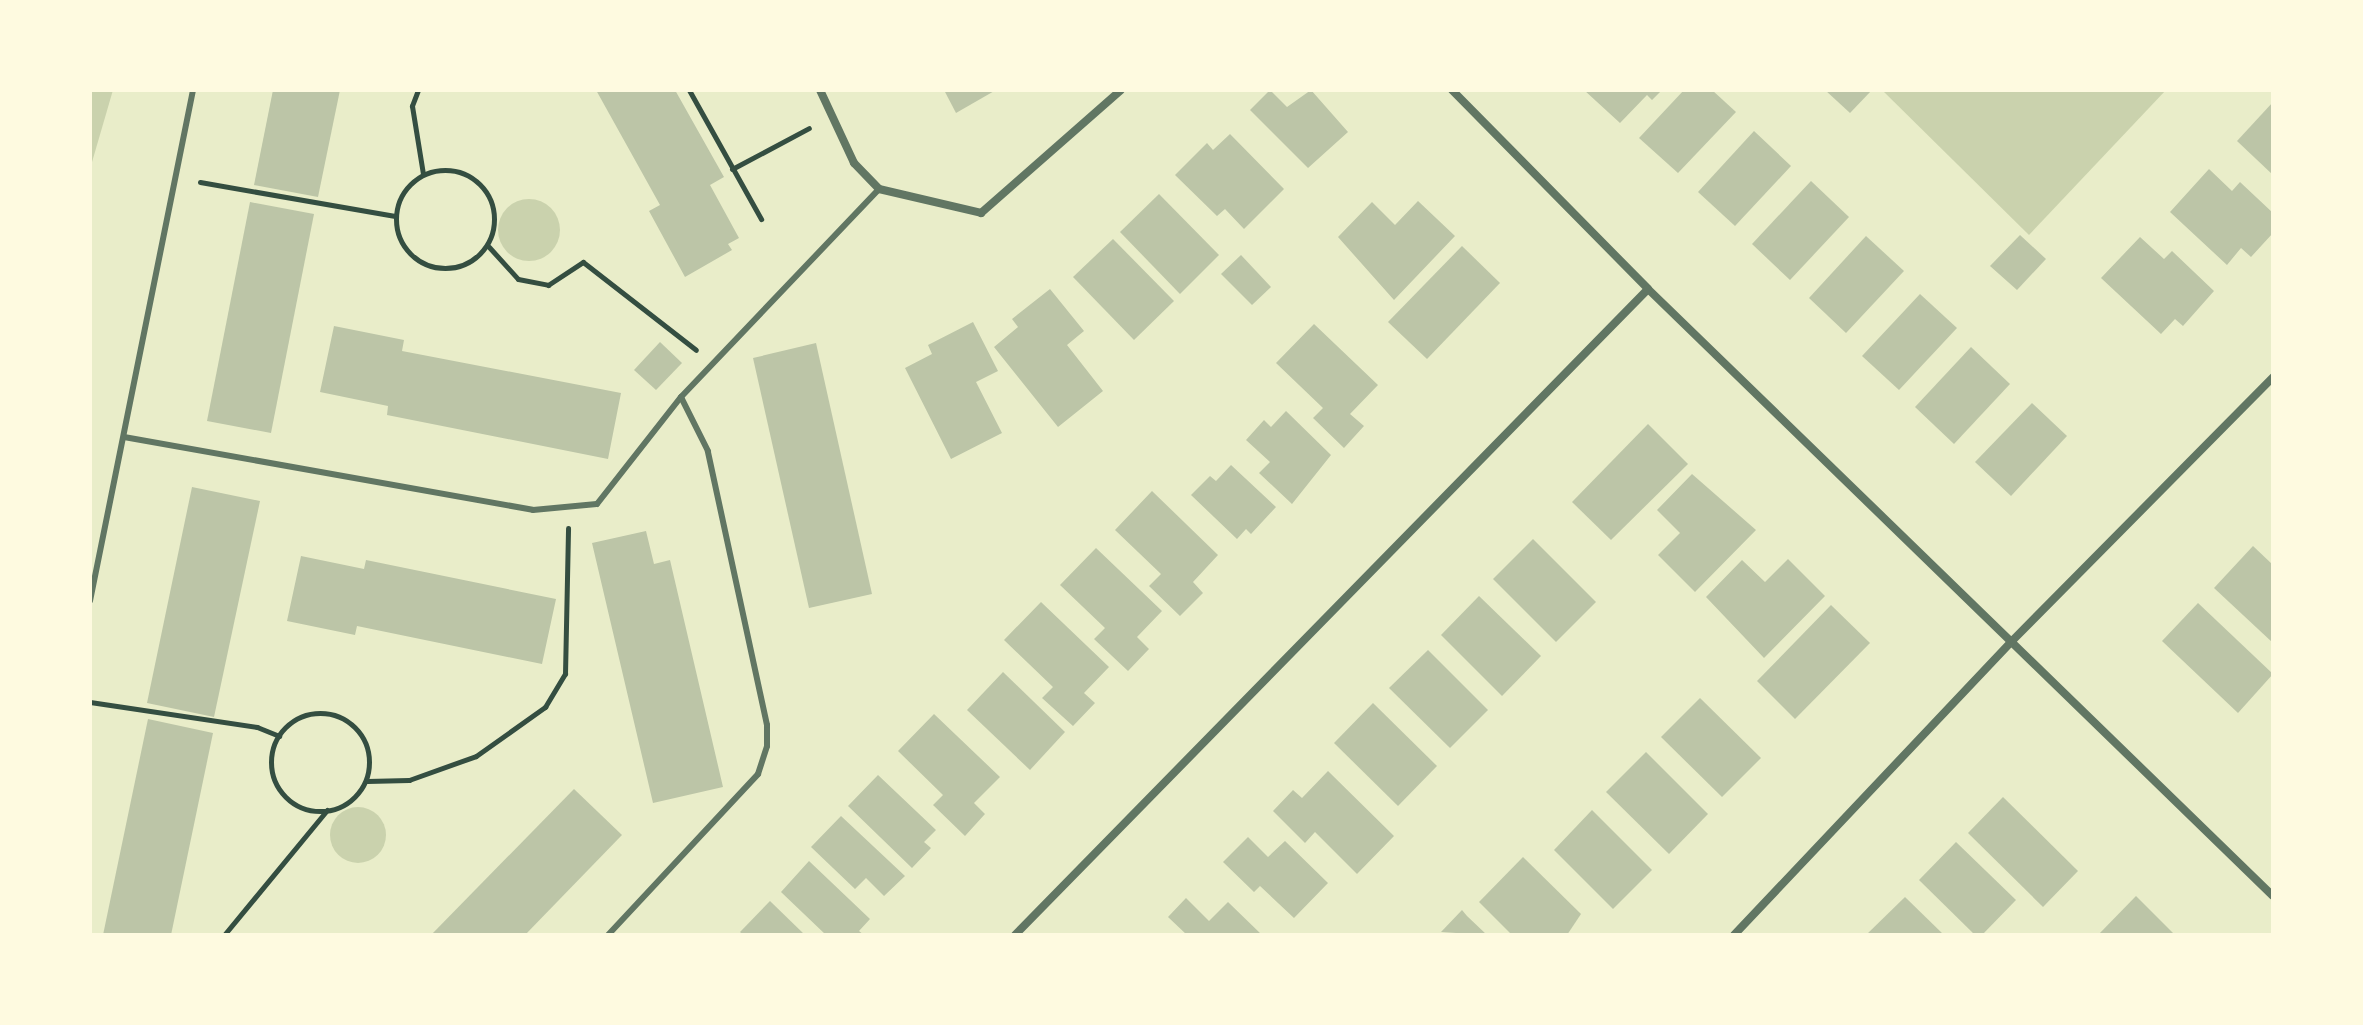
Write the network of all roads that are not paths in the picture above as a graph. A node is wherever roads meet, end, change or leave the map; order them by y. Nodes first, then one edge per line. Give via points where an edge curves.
1 (193, 90) edge
2 (820, 90) edge
3 (1121, 90) edge
4 (1452, 90) edge
5 (879, 189) junction
6 (1648, 289) junction
7 (2273, 377) edge
8 (681, 397) junction
9 (124, 437) junction
10 (90, 601) edge
11 (2013, 640) junction
12 (2273, 896) edge
13 (608, 935) edge
14 (1015, 935) edge
15 (1734, 935) edge

1 - 9 lane
2 - 5 street via 854,163
3 - 5 street via 981,213
4 - 6 street
5 - 8 lane
6 - 11 street
6 - 14 street
7 - 11 street
8 - 9 lane via 597,504 568,508 533,510
8 - 13 lane via 708,451 767,725 767,746 758,774
9 - 10 lane
11 - 12 street
11 - 15 street

